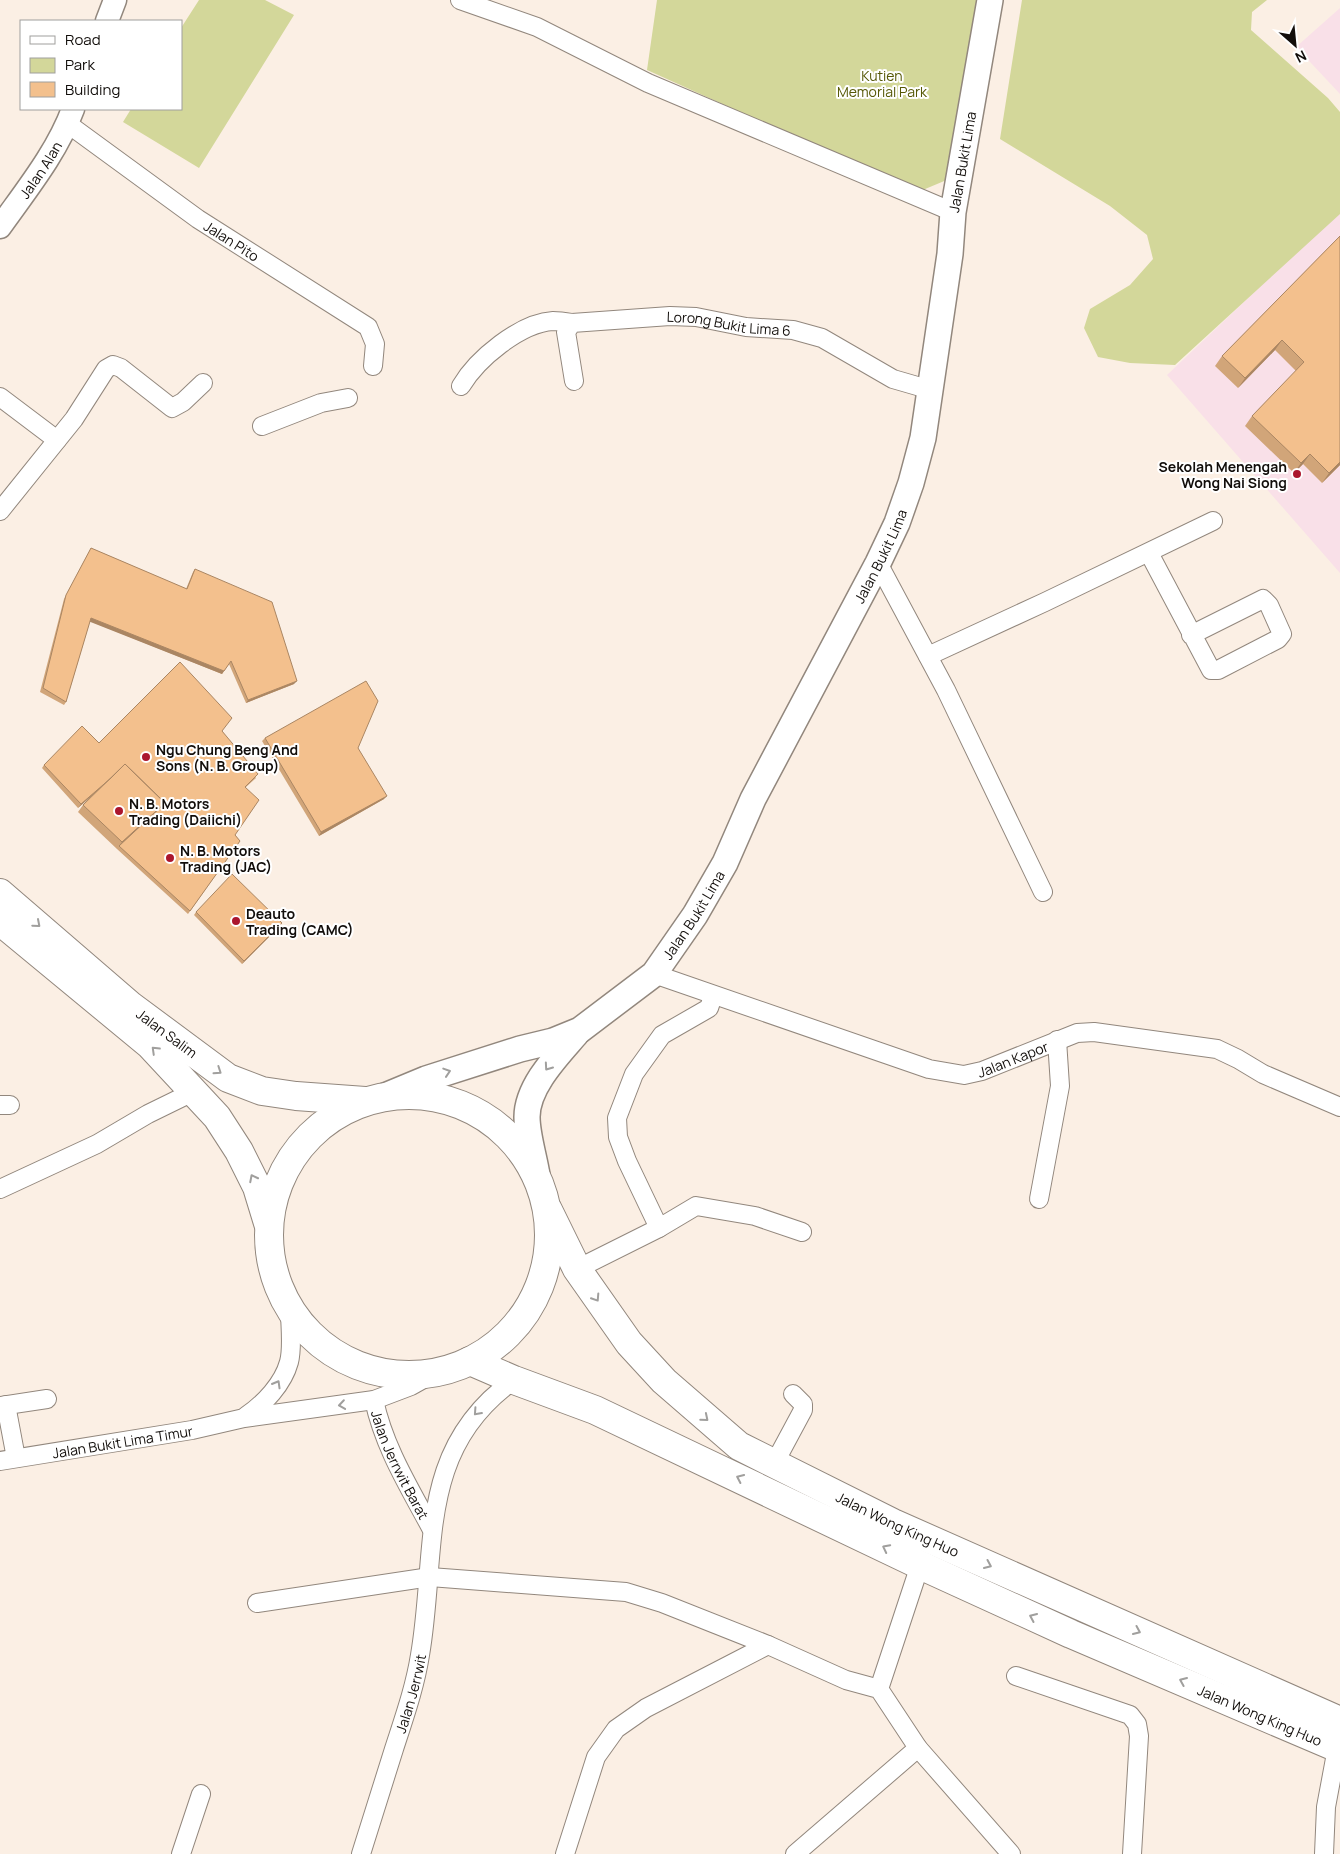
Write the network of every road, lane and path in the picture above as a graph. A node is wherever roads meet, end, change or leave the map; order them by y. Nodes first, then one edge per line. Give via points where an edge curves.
1 (115, 0) edge
2 (460, 0) edge
3 (990, 0) edge
4 (107, 20) edge
5 (71, 116) edge
6 (953, 212) junction
7 (0, 227) edge
8 (572, 323) junction
9 (373, 366) dead end
10 (574, 381) dead end
11 (203, 383) dead end
12 (461, 386) dead end
13 (931, 390) junction
14 (0, 396) edge
15 (348, 398) dead end
16 (262, 426) dead end
17 (57, 440) junction
18 (0, 511) edge
19 (1212, 521) dead end
20 (1149, 553) junction
21 (878, 563) junction
22 (1192, 635) junction
23 (928, 656) junction
24 (1043, 892) dead end
25 (0, 893) edge
26 (0, 921) edge
27 (654, 974) junction
28 (714, 996) junction
29 (580, 1030) junction
30 (1057, 1040) junction
31 (195, 1091) junction
32 (376, 1099) junction
33 (1340, 1106) edge
34 (537, 1175) junction
35 (0, 1189) edge
36 (1039, 1199) dead end
37 (548, 1210) junction
38 (269, 1224) junction
39 (659, 1228) junction
40 (802, 1232) dead end
41 (577, 1269) junction
42 (290, 1311) junction
43 (470, 1361) junction
44 (436, 1372) junction
45 (514, 1380) junction
46 (793, 1394) dead end
47 (47, 1399) dead end
48 (374, 1400) junction
49 (3, 1406) edge
50 (244, 1418) junction
51 (8, 1460) edge
52 (774, 1464) junction
53 (431, 1528) junction
54 (920, 1565) junction
55 (430, 1577) junction
56 (257, 1603) dead end
57 (768, 1645) junction
58 (1016, 1676) dead end
59 (879, 1690) junction
60 (1339, 1739) edge
61 (918, 1748) junction
62 (200, 1794) dead end
63 (181, 1854) edge
64 (361, 1854) edge
65 (565, 1854) edge
66 (795, 1854) edge
67 (1011, 1854) edge
68 (1132, 1854) edge
69 (1324, 1854) edge

1 - 4 street
2 - 6 street via 537,27 648,83
3 - 6 main road, Jalan Bukit Lima
5 - 7 street, Jalan Alan via 40,172
5 - 9 street, Jalan Pito via 198,219 368,327 375,344
6 - 13 main road, Jalan Bukit Lima
8 - 10 street via 566,332
8 - 12 street, Lorong Bukit Lima 6 via 548,322 513,336 476,366
8 - 13 street, Lorong Bukit Lima 6 via 679,316 746,327 793,330 822,338 893,379
11 - 17 street via 172,408 113,365 106,370
13 - 21 main road, Jalan Bukit Lima via 911,483
14 - 17 street
15 - 16 street via 321,403
17 - 18 street
19 - 20 street
20 - 22 street
20 - 23 street
21 - 23 street
21 - 27 main road, Jalan Bukit Lima via 753,799 725,863 695,915
22 - 22 street via 1211,670 1218,670 1282,634 1263,599
23 - 24 street
25 -> 32 main road, Jalan Salim via 131,1006 228,1078 262,1091 296,1096
31 -> 26 main road, Jalan Salim via 150,1046
27 - 28 street, Jalan Kapor
27 - 29 main road, Jalan Bukit Lima
28 - 30 street, Jalan Kapor via 929,1069 964,1075 982,1071
28 - 39 street via 709,1008 662,1035 646,1054 634,1074 617,1118 618,1136 627,1161
32 -> 29 main road via 426,1079
29 -> 34 main road via 548,1066 534,1090 527,1116
30 - 33 street, Jalan Kapor via 1077,1033 1094,1032 1216,1049 1263,1074
30 - 36 street via 1060,1086
31 - 35 street via 97,1144
38 -> 31 main road, Jalan Salim via 257,1187 239,1151
32 - 34 main road, Jalan Salim via 422,1095 458,1103 490,1119 517,1144
32 - 38 main road via 330,1119 299,1147 278,1184
34 - 37 main road, Jalan Salim
37 - 41 main road, Jalan Wong King Huo
37 - 43 main road via 548,1255 534,1298 507,1335
38 - 42 main road via 270,1254 277,1284
39 - 40 street via 696,1206 755,1216
39 - 41 street
41 -> 52 main road, Jalan Wong King Huo via 629,1343 664,1381 738,1446
42 - 44 main road via 312,1336 338,1356 362,1366 403,1375
50 -> 42 street, Jalan Bukit Lima Timur via 262,1406 290,1362
43 - 44 main road
43 - 45 main road, Jalan Wong King Huo
44 - 48 street, Jalan Bukit Lima Timur
45 -> 53 street, Jalan Jerrwit via 493,1395 470,1420 453,1448
54 -> 45 main road, Jalan Wong King Huo via 595,1410
46 - 52 street via 803,1404 803,1410
47 - 49 street
48 -> 50 street, Jalan Bukit Lima Timur
48 - 53 street, Jalan Jerrwit Barat via 389,1448
49 - 51 street
50 - 51 street, Jalan Bukit Lima Timur via 192,1430
52 -> 60 main road, Jalan Wong King Huo
53 - 55 street, Jalan Jerrwit
54 - 59 street
60 -> 54 main road, Jalan Wong King Huo via 1071,1634
55 - 56 street
55 - 57 street via 626,1592 662,1602
55 - 64 street, Jalan Jerrwit via 420,1655 408,1705
57 - 59 street via 846,1680
57 - 65 street via 646,1708 616,1729 596,1757
58 - 68 street via 1130,1715 1137,1724
59 - 61 street
60 - 69 street via 1326,1807
61 - 66 street
61 - 67 street
62 - 63 street

